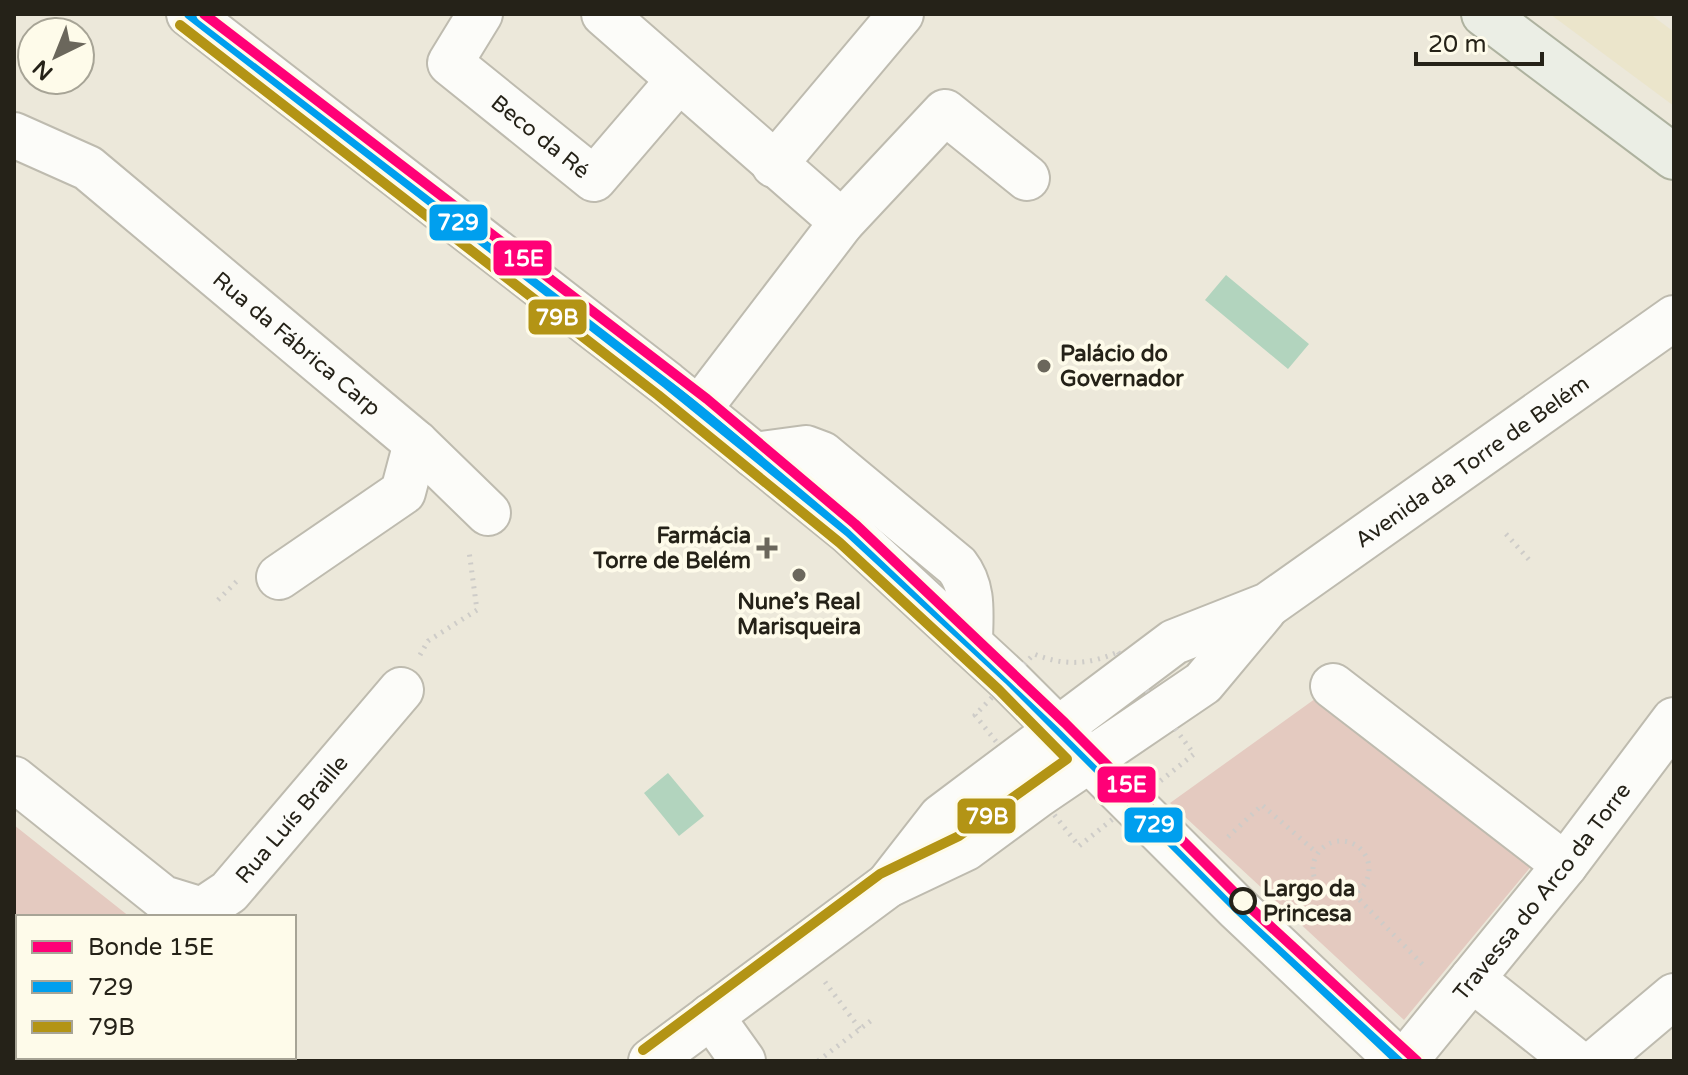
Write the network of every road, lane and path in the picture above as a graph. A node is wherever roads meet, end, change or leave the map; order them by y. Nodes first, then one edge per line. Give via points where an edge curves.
1 (189, 14) edge
2 (604, 14) edge
3 (901, 14) edge
4 (1484, 14) edge
5 (464, 21) edge
6 (678, 81) junction
7 (17, 144) edge
8 (1674, 157) edge
9 (774, 165) junction
10 (1027, 178) dead end
11 (842, 222) junction
12 (1674, 318) edge
13 (699, 409) junction
14 (416, 443) junction
15 (488, 513) joint
16 (1506, 534) dead end
17 (1532, 563) dead end
18 (279, 577) dead end
19 (1268, 605) junction
20 (428, 641) dead end
21 (1333, 686) dead end
22 (401, 690) dead end
23 (1674, 720) edge
24 (1058, 730) junction
25 (1089, 761) junction
26 (14, 779) edge
27 (1317, 853) junction
28 (1565, 865) junction
29 (1194, 867) junction
30 (888, 885) junction
31 (1354, 894) junction
32 (801, 950) junction
33 (1453, 978) junction
34 (1674, 996) edge
35 (711, 1016) junction
36 (873, 1019) dead end
37 (860, 1029) junction
38 (651, 1061) edge
39 (743, 1061) edge
40 (818, 1061) edge
41 (1402, 1061) edge
42 (1575, 1061) edge
43 (1597, 1061) edge

1 - 13 street
2 - 6 street
3 - 9 street
4 - 8 main road
5 - 6 street, Beco da Ré via 450,63 594,179
6 - 9 street
7 - 14 street, Rua da Fábrica Carp via 88,168
9 - 11 street
10 - 11 street via 945,112
11 - 13 street
12 - 19 street, Avenida da Torre de Belém
13 - 24 street via 849,532
14 - 15 street, Rua da Fábrica Carp
14 - 18 street via 403,492
15 - 20 path via 468,540 477,610
16 - 17 path
19 - 24 street, Avenida da Torre de Belém via 1174,642
19 - 25 street, Avenida da Torre de Belém via 1203,683
21 - 28 street
22 - 26 street, Rua Luís Braille via 229,892 202,910 163,898
23 - 28 street, Travessa do Arco da Torre
24 - 25 street
24 - 30 street, Avenida da Torre de Belém via 941,817
25 - 29 street
25 - 30 street, Avenida da Torre de Belém via 966,848
27 - 29 path via 1262,805
27 - 31 path via 1312,869 1323,891 1338,897
27 - 31 path via 1338,840 1362,849 1369,874
28 - 33 street, Travessa do Arco da Torre
29 - 41 street
30 - 32 street, Avenida da Torre de Belém
31 - 33 path
32 - 35 street, Avenida da Torre de Belém
32 - 37 path
33 - 41 street, Travessa do Arco da Torre
33 - 42 street
34 - 43 street
35 - 38 street, Avenida da Torre de Belém
35 - 39 street
36 - 37 path
37 - 40 path

